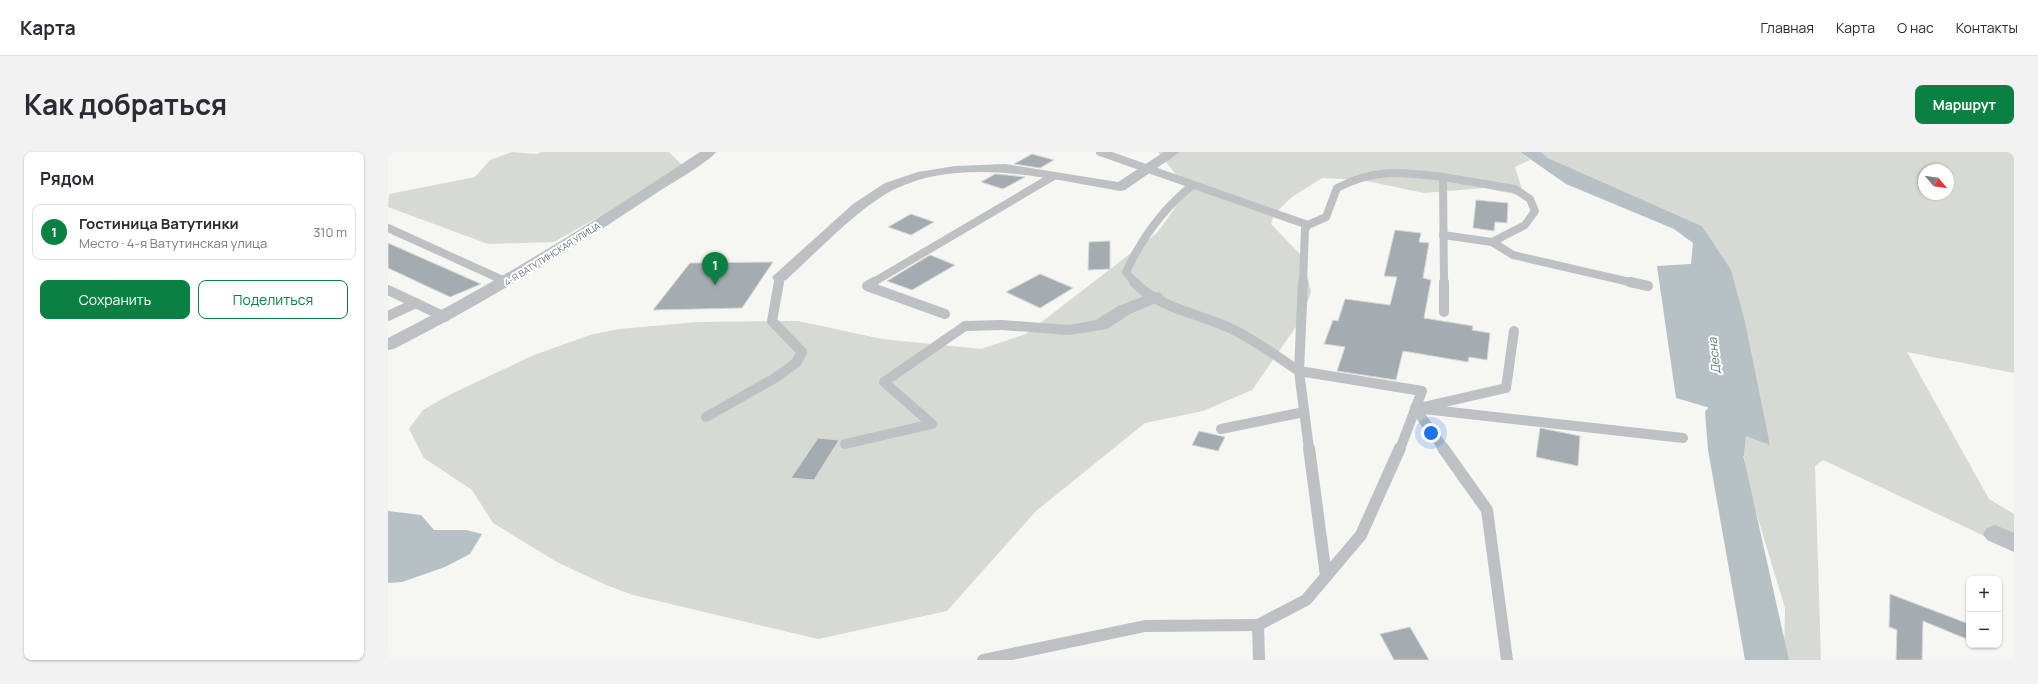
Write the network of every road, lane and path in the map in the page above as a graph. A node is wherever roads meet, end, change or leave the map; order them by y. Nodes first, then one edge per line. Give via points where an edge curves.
1 (708, 152) edge
2 (1100, 152) edge
3 (1173, 152) edge
4 (1149, 169) junction
5 (1052, 177) junction
6 (1443, 177) junction
7 (1193, 185) junction
8 (1308, 225) junction
9 (388, 228) edge
10 (1443, 236) junction
11 (1492, 242) junction
12 (780, 277) joint
13 (507, 282) junction
14 (1648, 286) dead end
15 (388, 290) edge
16 (1155, 297) junction
17 (416, 303) junction
18 (1444, 312) dead end
19 (944, 314) dead end
20 (388, 316) edge
21 (445, 317) junction
22 (1002, 325) joint
23 (1514, 331) dead end
24 (388, 345) edge
25 (1299, 371) junction
26 (1415, 408) junction
27 (1304, 412) junction
28 (706, 418) dead end
29 (1221, 429) dead end
30 (1683, 438) dead end
31 (845, 444) dead end
32 (1326, 576) junction
33 (1258, 625) junction
34 (983, 660) edge
35 (1259, 660) edge
36 (1507, 660) edge

1 - 13 street, 4-Я ВАТУТИНСКАЯ УЛИЦА via 593,229
2 - 4 lane
3 - 4 street
4 - 5 street via 1120,187
4 - 7 lane
5 - 12 street via 1005,168 981,168 923,176 890,186 858,207
5 - 19 lane via 867,286
6 - 8 lane via 1388,171 1365,174 1336,188 1326,217
6 - 10 lane
6 - 11 lane via 1515,189 1530,199 1535,211 1525,225
7 - 8 lane
7 - 16 lane via 1176,196 1138,245 1126,272 1147,294
8 - 25 lane via 1305,229
9 - 13 lane
10 - 11 lane
10 - 18 lane
11 - 14 lane via 1513,255
12 - 28 lane via 772,322 802,352 796,363 775,378
13 - 21 street, 4-Я ВАТУТИНСКАЯ УЛИЦА
15 - 17 lane
16 - 22 street via 1124,310 1101,325 1069,330
16 - 25 lane via 1234,330
17 - 20 lane
17 - 21 lane
21 - 24 street, 4-Я ВАТУТИНСКАЯ УЛИЦА
22 - 31 lane via 965,326 884,382 932,424
23 - 26 lane via 1506,388
25 - 26 lane via 1422,391
25 - 27 lane
26 - 30 lane
26 - 32 lane via 1361,535
26 - 36 lane via 1487,510
27 - 29 lane
27 - 32 lane
32 - 33 lane via 1306,600
33 - 34 lane via 1145,626
33 - 35 lane

